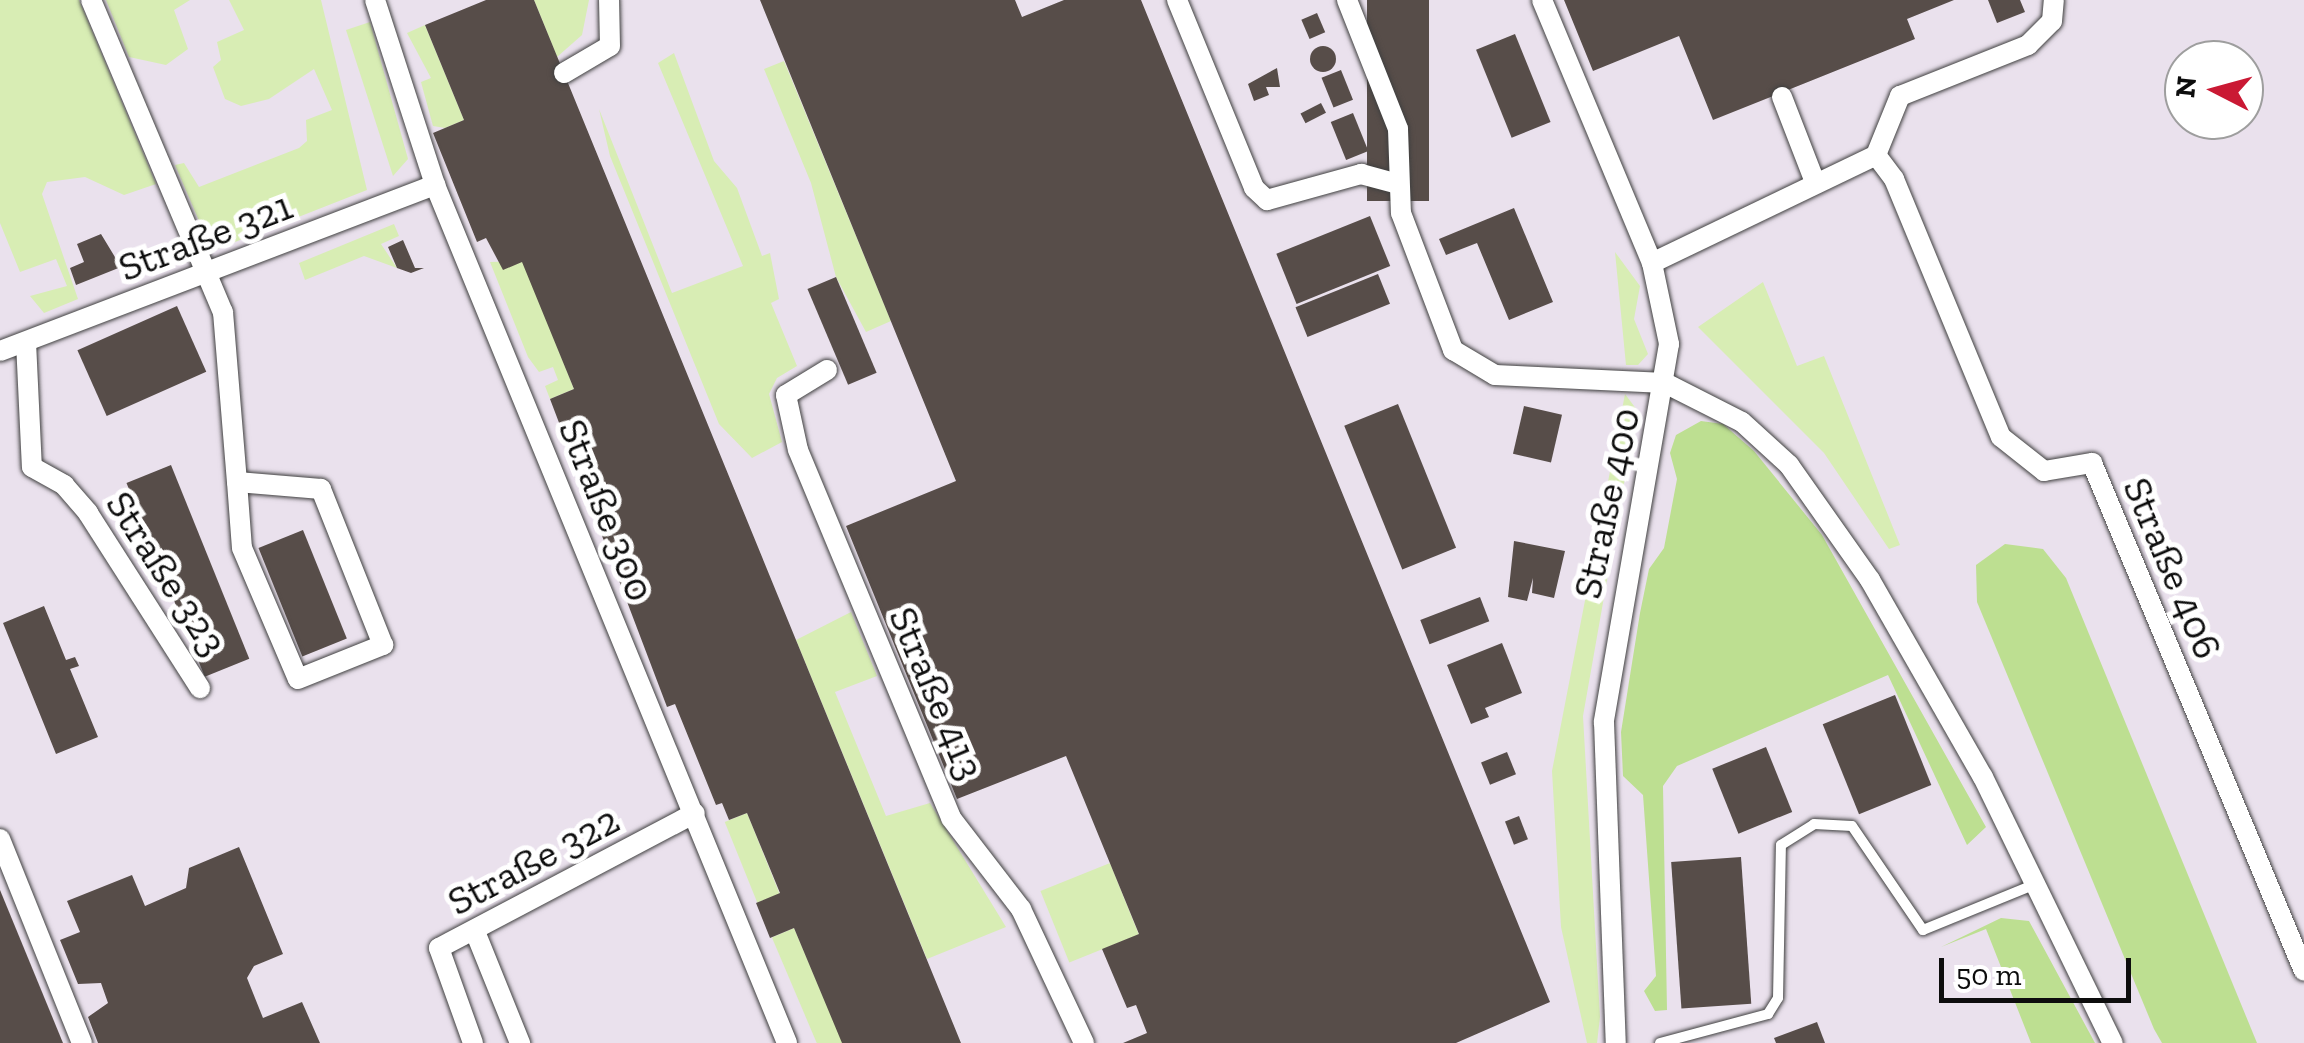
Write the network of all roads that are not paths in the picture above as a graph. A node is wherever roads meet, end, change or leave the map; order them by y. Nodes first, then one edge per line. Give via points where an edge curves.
1 (91, 0) edge
2 (609, 0) edge
3 (1177, 0) edge
4 (1347, 0) edge
5 (1542, 0) edge
6 (2054, 0) edge
7 (377, 1) edge
8 (564, 72) dead end
9 (1782, 97) dead end
10 (1876, 155) junction
11 (1815, 182) junction
12 (1398, 184) junction
13 (435, 185) junction
14 (1652, 263) junction
15 (203, 274) junction
16 (26, 342) junction
17 (0, 351) edge
18 (828, 370) dead end
19 (1665, 383) junction
20 (237, 482) junction
21 (200, 688) dead end
22 (694, 813) junction
23 (0, 839) edge
24 (2032, 885) junction
25 (476, 934) junction
26 (2304, 971) edge
27 (82, 1043) edge
28 (473, 1043) edge
29 (520, 1043) edge
30 (787, 1043) edge
31 (1084, 1043) edge
32 (1616, 1043) edge
33 (1660, 1043) edge
34 (2114, 1043) edge

1 - 15 street
2 - 8 street via 610,46
3 - 12 street via 1254,188 1267,200 1361,174
4 - 12 street via 1398,129
5 - 14 street, Straße 400
6 - 10 street via 2052,20 2028,45 1900,96
7 - 13 street, Straße 300
9 - 11 street
10 - 11 street
10 - 26 street, Straße 406 via 1894,179 2001,437 2044,471 2092,462
11 - 14 street
12 - 19 street via 1400,213 1453,350 1472,368
13 - 15 street, Straße 321
13 - 22 street, Straße 300
14 - 19 street, Straße 400 via 1666,310
15 - 16 street, Straße 321
15 - 20 street via 222,312
16 - 17 street, Straße 321
16 - 21 street, Straße 323 via 32,468 64,486 88,513
18 - 31 street, Straße 413 via 786,395 798,450 951,818 1021,909
19 - 24 street via 1742,422 1828,515 1982,777
19 - 32 street, Straße 400 via 1604,722
20 - 20 street via 321,489 383,644 298,679 242,548
22 - 25 street, Straße 322
22 - 30 street, Straße 300
23 - 27 street
24 - 33 lane via 1923,930 1852,826 1814,824 1781,845 1778,998 1768,1014
24 - 34 street
25 - 28 street, Straße 322 via 440,948
25 - 29 street

